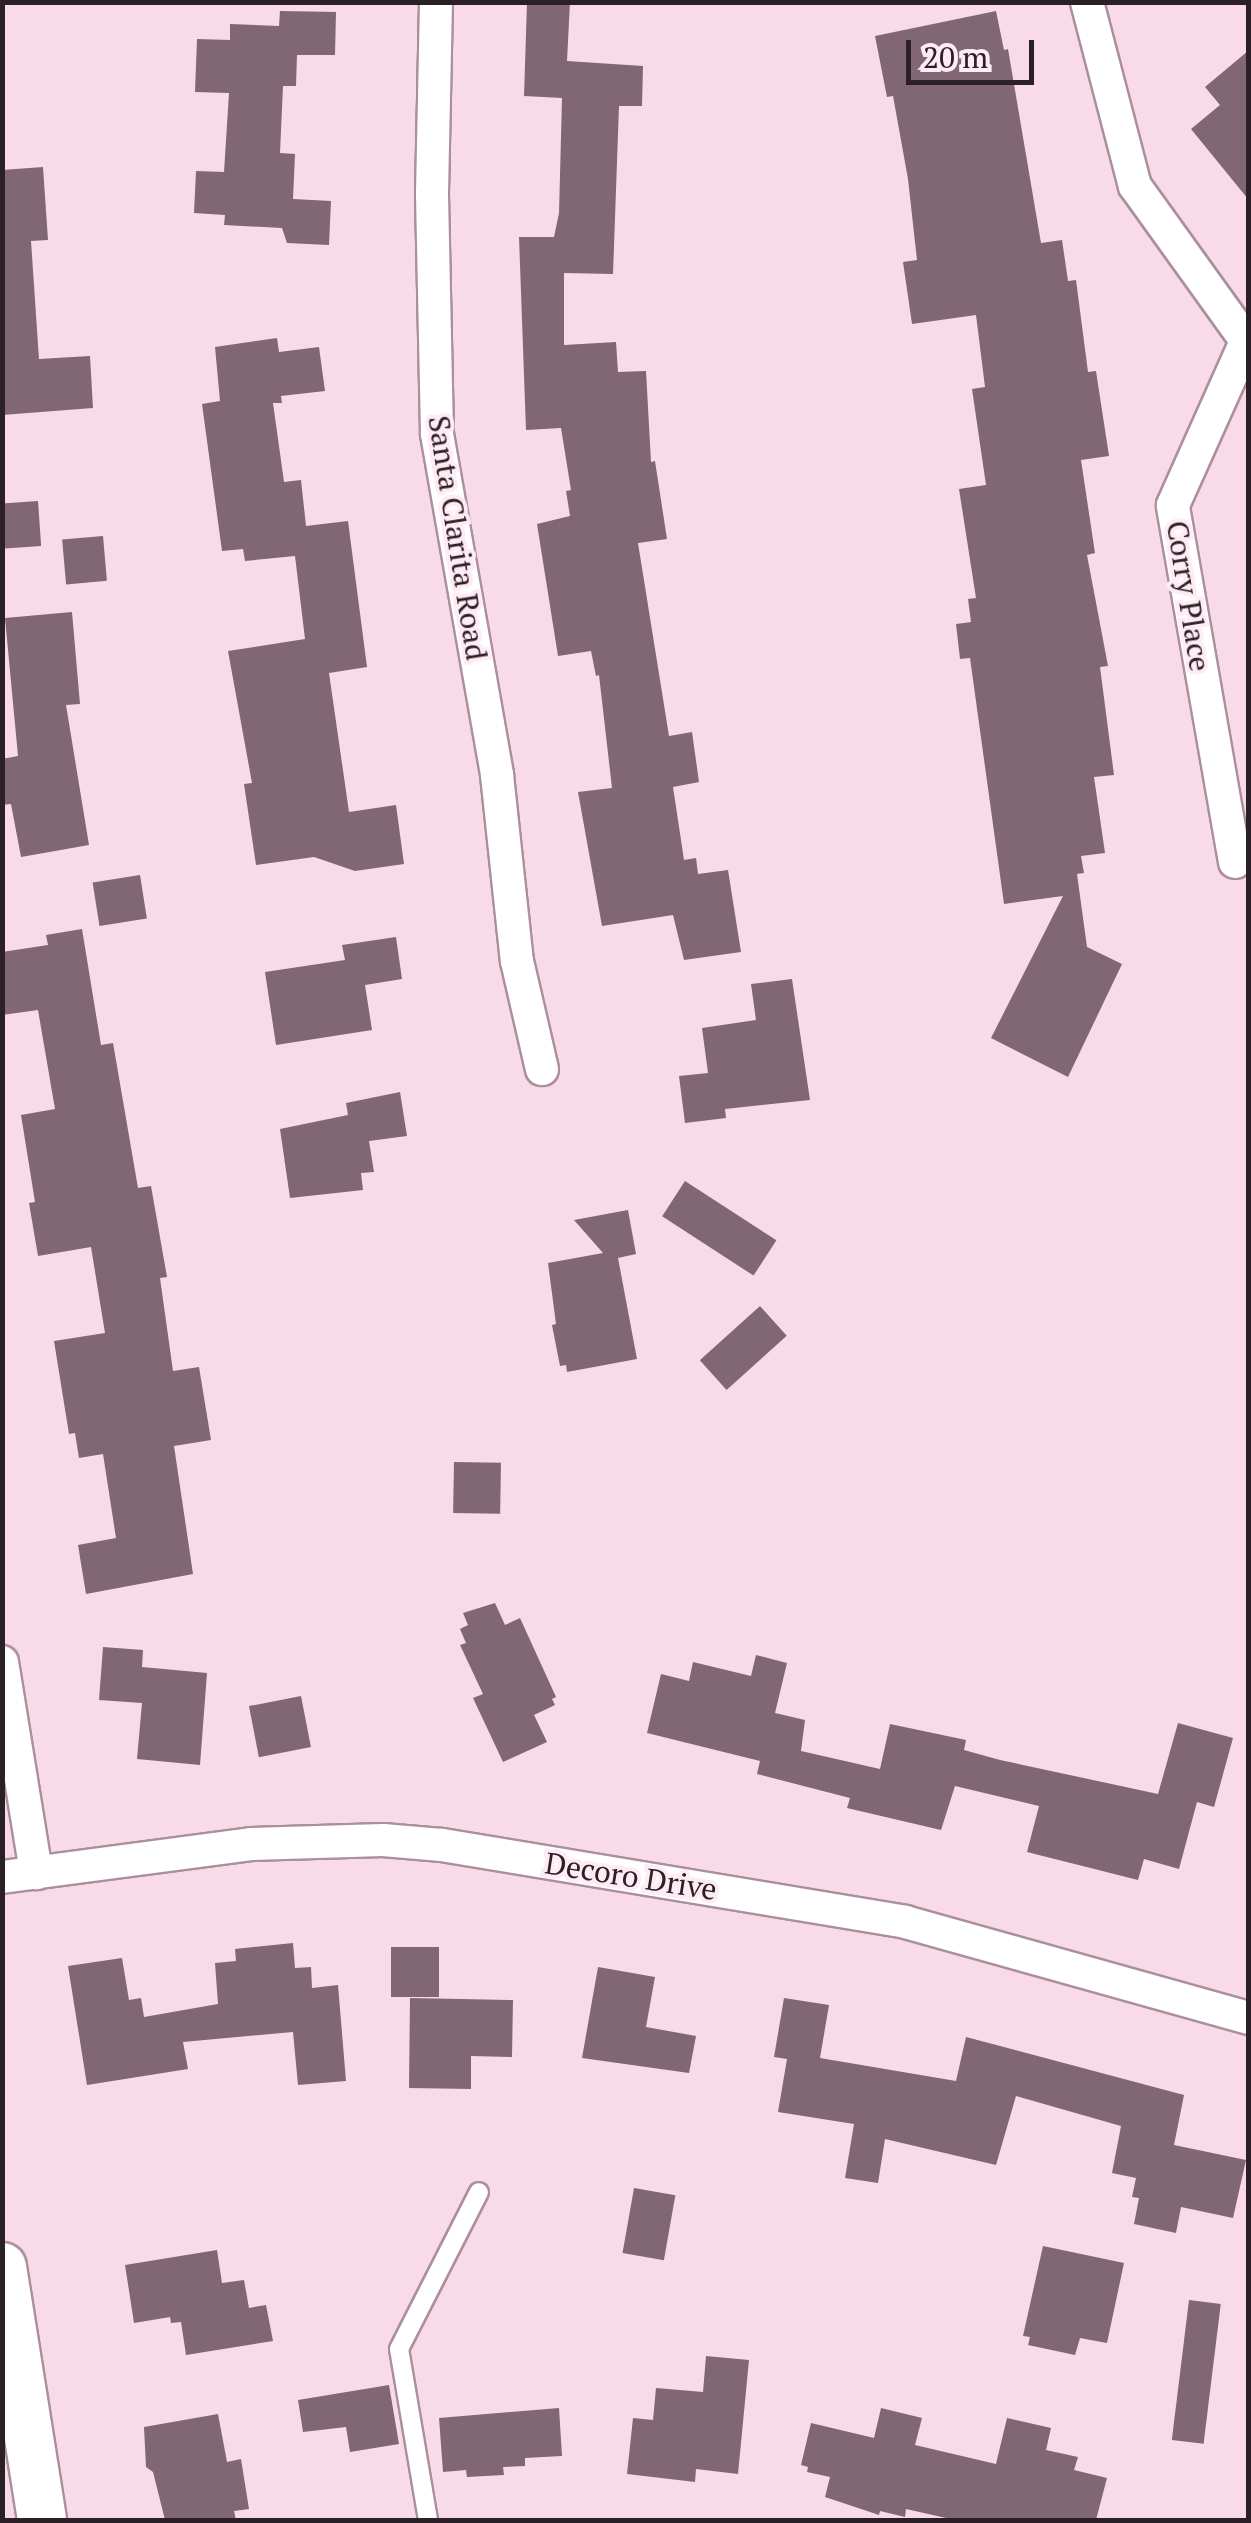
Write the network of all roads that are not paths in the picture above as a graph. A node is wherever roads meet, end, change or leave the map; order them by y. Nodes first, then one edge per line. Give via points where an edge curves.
1 (436, 2) edge
2 (1088, 2) edge
3 (1247, 342) edge
4 (1234, 862) dead end
5 (542, 1068) dead end
6 (2, 1662) edge
7 (36, 1873) junction
8 (2, 1877) edge
9 (1248, 2018) edge
10 (479, 2192) dead end
11 (2, 2267) edge
12 (42, 2520) edge
13 (428, 2520) edge

1 - 5 street, Santa Clarita Road via 437,434 497,775 516,961
2 - 3 street via 1135,186
3 - 4 street, Corry Place via 1174,504
6 - 7 street
7 - 8 street, Decoro Drive
7 - 9 street, Decoro Drive via 251,1844 442,1845 905,1922
10 - 13 lane via 398,2349
11 - 12 main road

